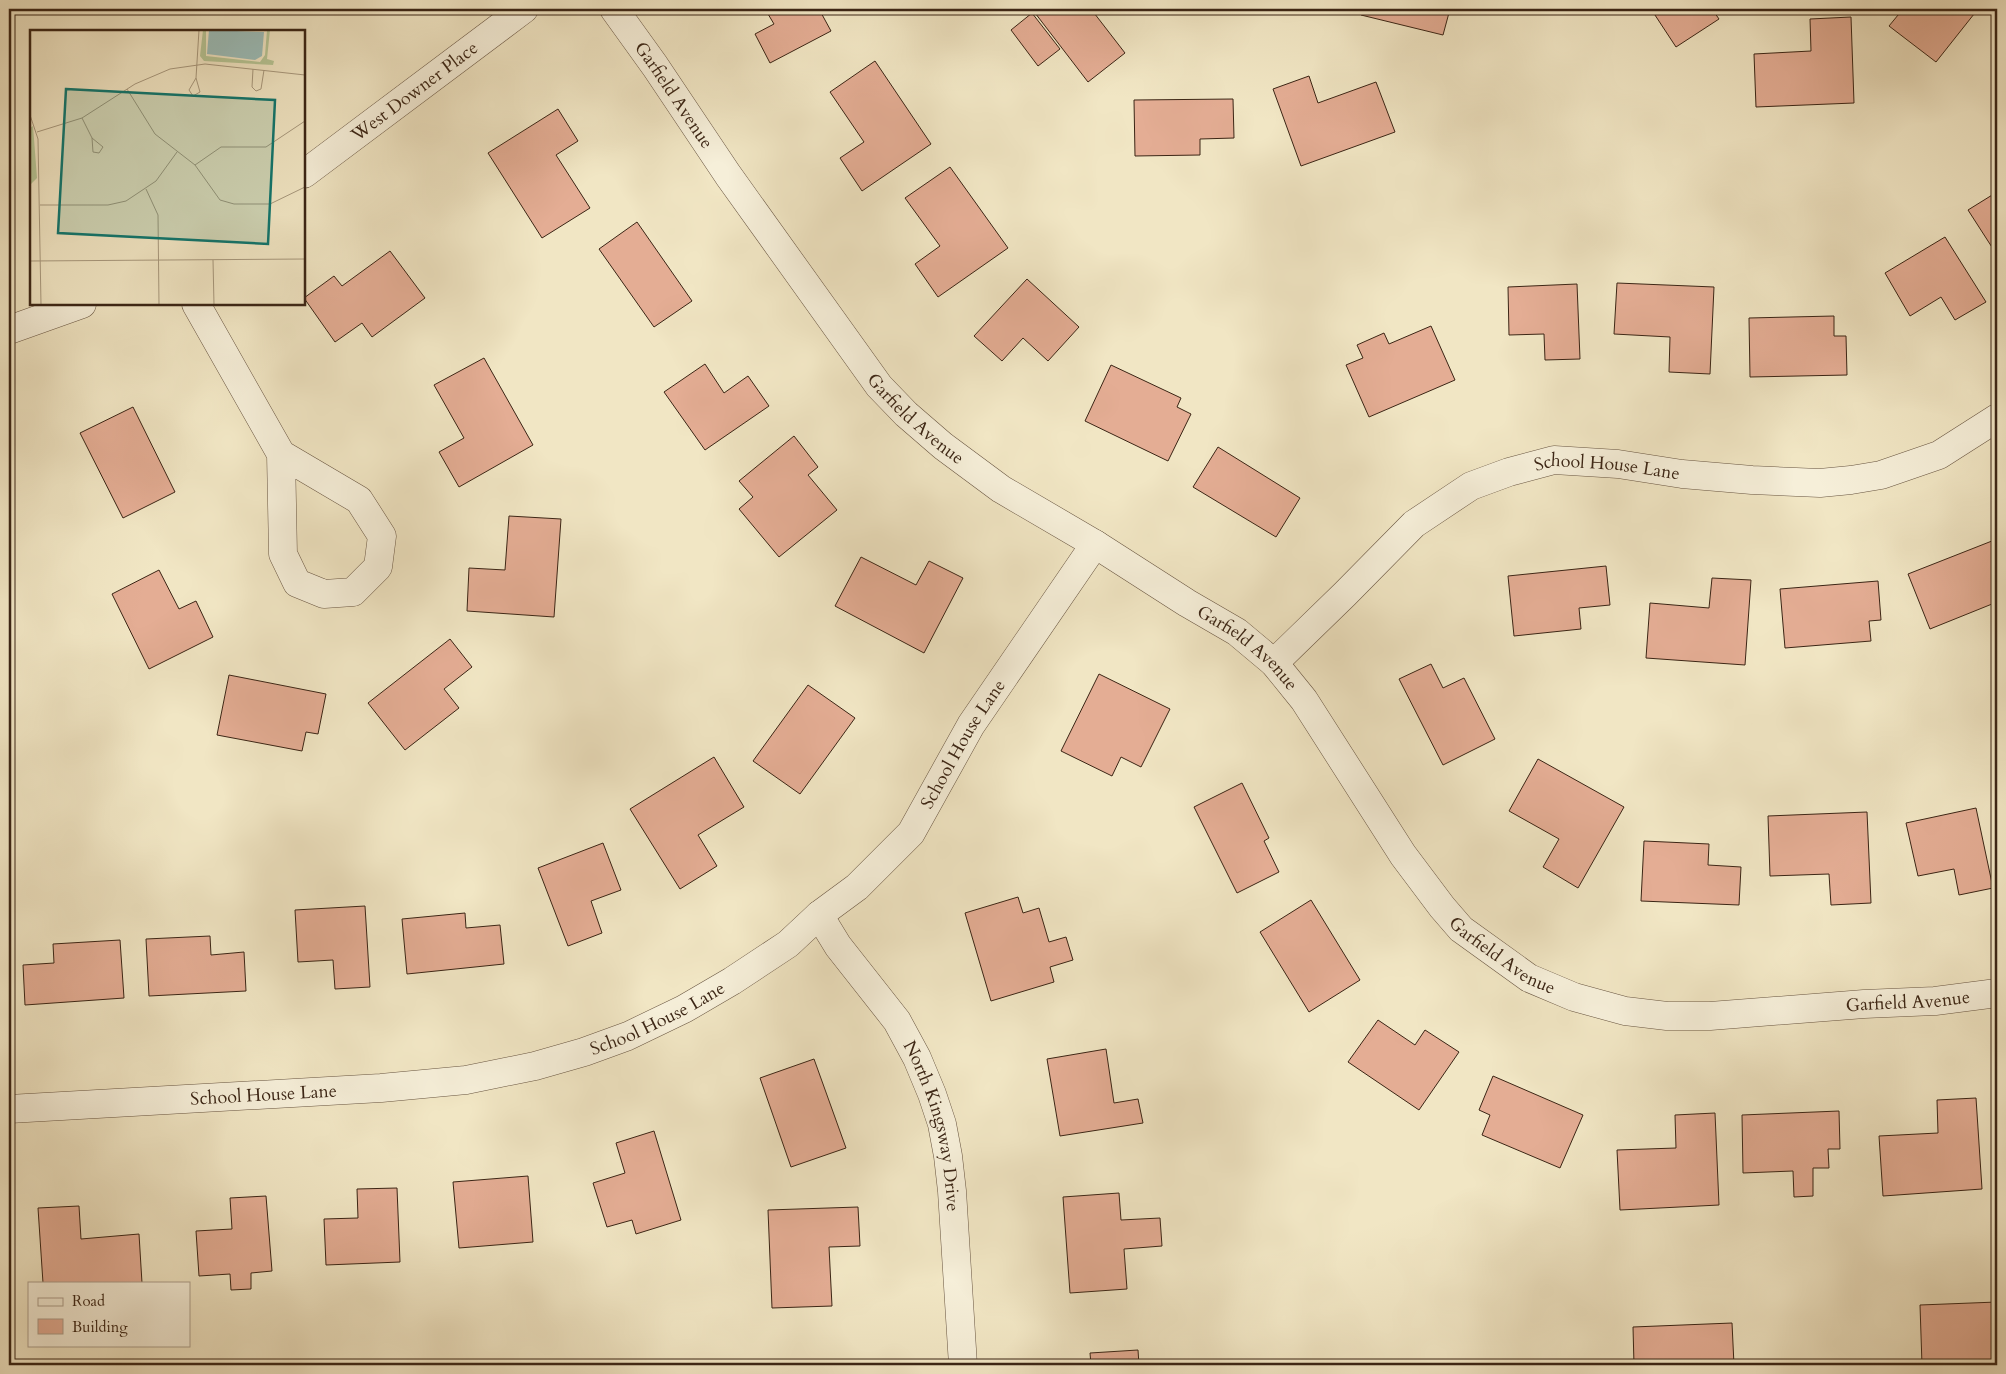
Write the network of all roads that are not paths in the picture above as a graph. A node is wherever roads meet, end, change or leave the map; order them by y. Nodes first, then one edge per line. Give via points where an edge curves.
1 (524, 9) edge
2 (614, 9) edge
3 (305, 173) edge
4 (79, 305) edge
5 (197, 305) edge
6 (9, 330) edge
7 (1997, 418) edge
8 (281, 454) junction
9 (1095, 544) junction
10 (1274, 663) junction
11 (819, 915) junction
12 (1997, 993) edge
13 (9, 1109) edge
14 (963, 1365) edge

1 - 3 street, West Downer Place
2 - 9 street, Garfield Avenue via 879,386 942,446 994,484
4 - 6 street
5 - 8 street
7 - 10 street, School House Lane via 1939,455 1881,475 1851,480 1820,483 1752,480 1554,460 1509,472 1471,486 1414,524
8 - 8 street via 284,554 297,583 324,594 353,592 378,567 382,536 359,500
9 - 10 street, Garfield Avenue via 1237,632
9 - 11 street, School House Lane via 971,725 911,833 858,887
10 - 12 street, Garfield Avenue via 1304,700 1403,855 1442,907 1461,929 1529,978 1574,997 1625,1011 1666,1016 1710,1016
11 - 13 street, School House Lane via 788,944 684,1009 628,1036 535,1066 466,1080 381,1088
11 - 14 street, North Kingsway Drive via 838,946 897,1021 917,1058 942,1124 952,1191

